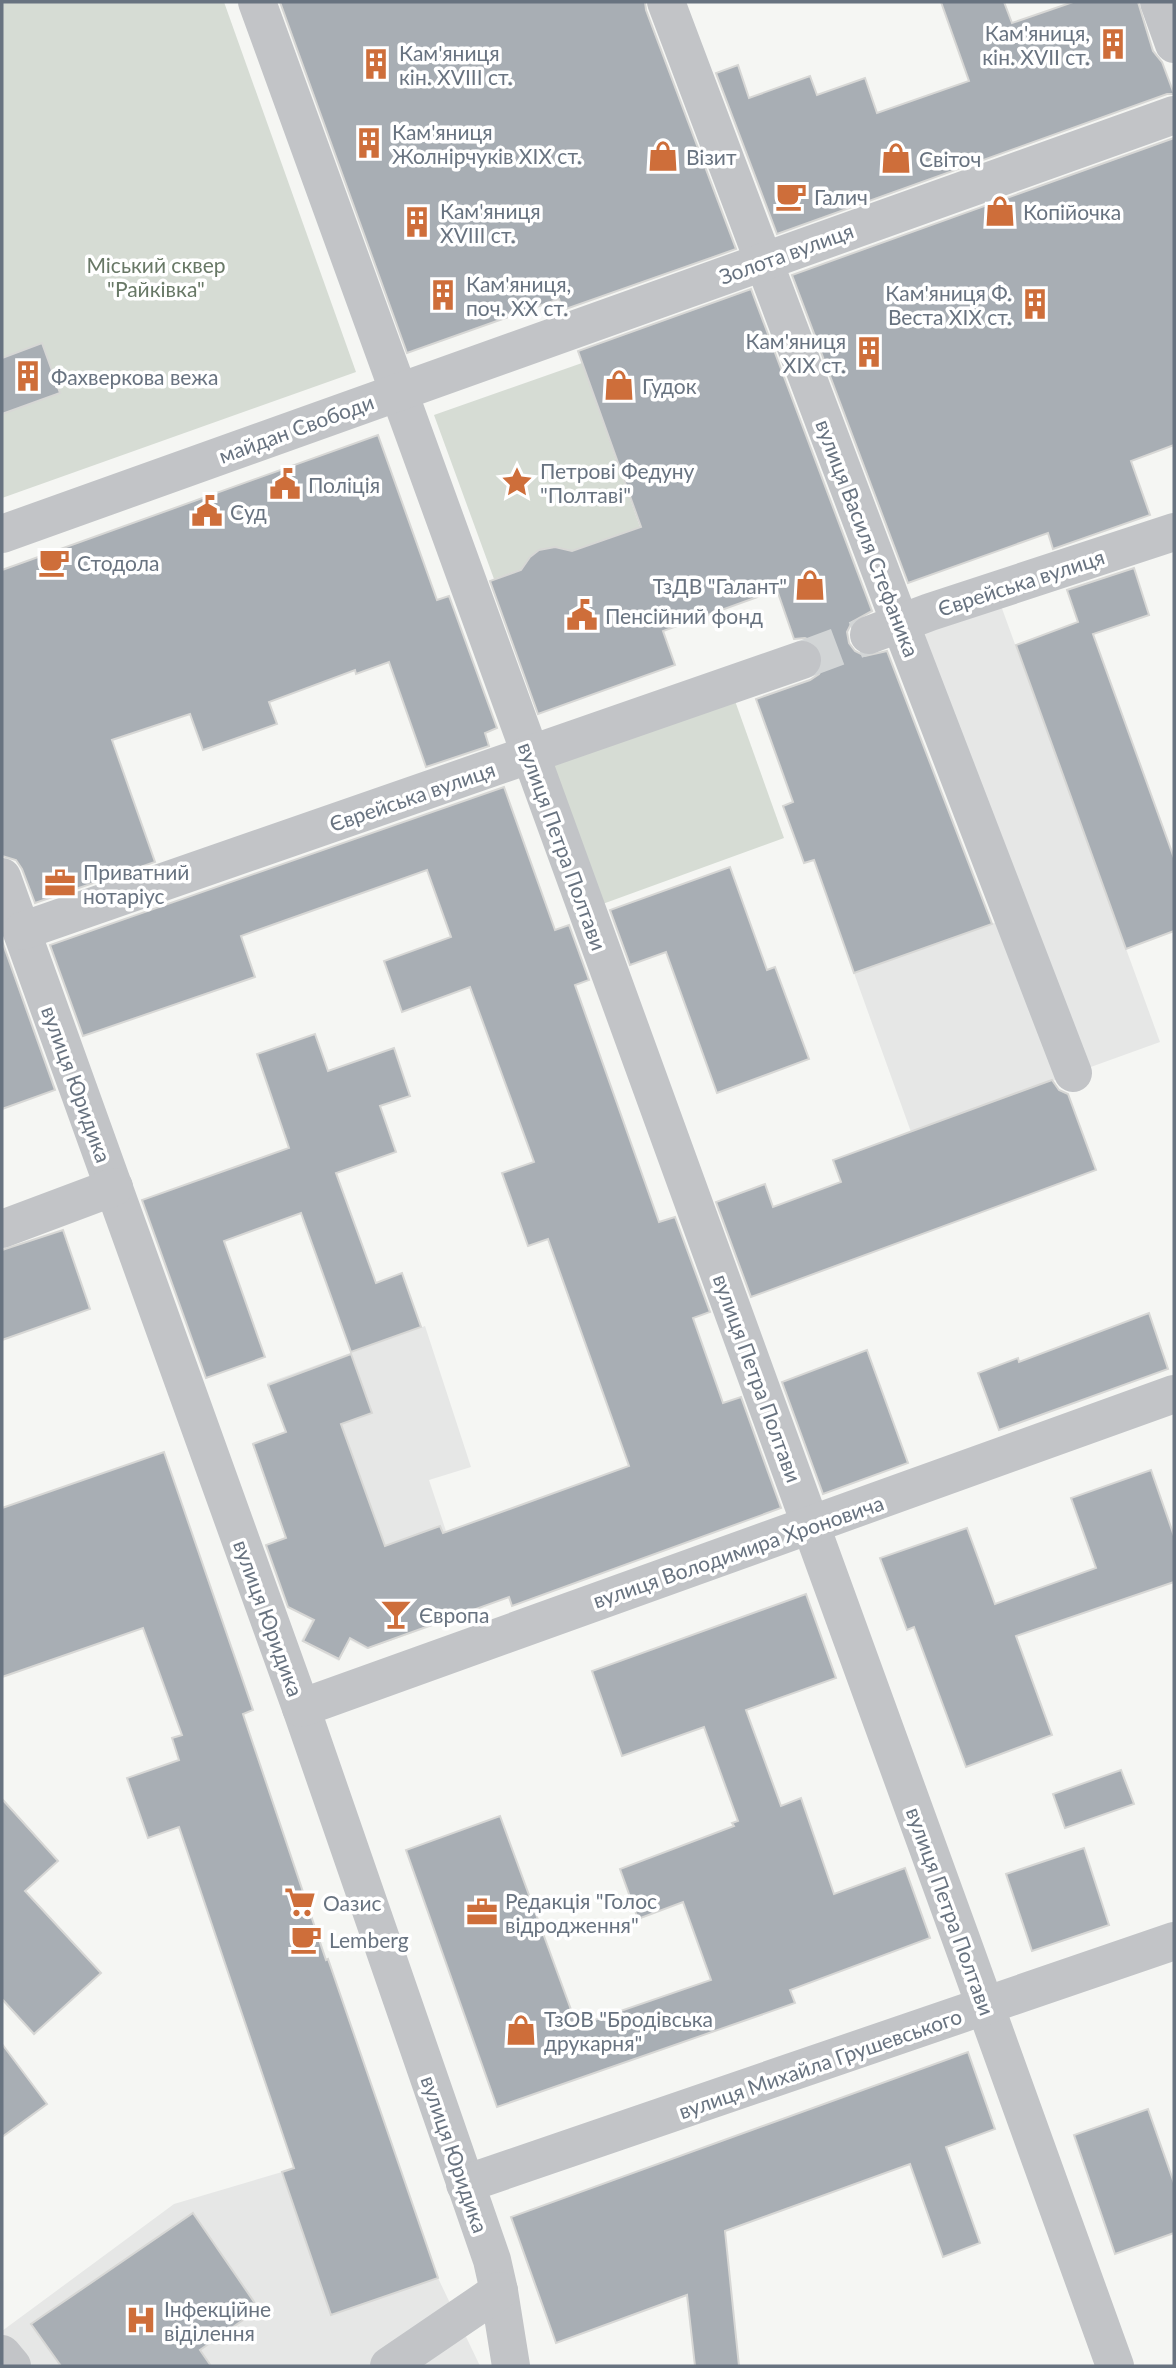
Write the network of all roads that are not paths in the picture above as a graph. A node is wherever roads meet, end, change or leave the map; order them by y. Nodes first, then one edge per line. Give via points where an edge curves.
1 (257, 2) edge
2 (666, 2) edge
3 (1159, 2) edge
4 (1174, 44) edge
5 (1174, 115) edge
6 (765, 261) junction
7 (397, 392) junction
8 (1174, 531) edge
9 (2, 534) edge
10 (884, 629) junction
11 (802, 660) tunnel mouth
12 (530, 755) junction
13 (2, 877) edge
14 (22, 932) junction
15 (1073, 1073) dead end
16 (114, 1187) junction
17 (2, 1229) edge
18 (1174, 1394) edge
19 (812, 1526) junction
20 (301, 1708) junction
21 (1174, 1941) edge
22 (985, 2007) junction
23 (466, 2184) junction
24 (499, 2291) junction
25 (2, 2354) edge
26 (12, 2366) edge
27 (389, 2366) edge
28 (511, 2366) edge
29 (1115, 2366) edge

1 - 7 street, майдан Свободи
2 - 6 street, вулиця Василя Стефаника
3 - 4 street
5 - 6 street, Золота вулиця
6 - 7 street, Золота вулиця
6 - 10 street, вулиця Василя Стефаника
7 - 9 street, майдан Свободи
7 - 12 street, вулиця Петра Полтави
8 - 10 street, Єврейська вулиця
10 - 15 street, вулиця Василя Стефаника
11 - 12 street, Єврейська вулиця
12 - 14 street, Єврейська вулиця
12 - 19 street, вулиця Петра Полтави
13 - 14 street, вулиця Юридика
14 - 16 street, вулиця Юридика
16 - 17 street
16 - 20 street, вулиця Юридика
18 - 19 street, вулиця Володимира Хроновича
19 - 20 street, вулиця Володимира Хроновича
19 - 22 street, вулиця Петра Полтави
20 - 23 street, вулиця Юридика
21 - 22 street, вулиця Михайла Грушевського
22 - 23 street, вулиця Михайла Грушевського
22 - 29 street, вулиця Петра Полтави
23 - 24 street, вулиця Юридика
24 - 27 street
24 - 28 street, вулиця Юридика
25 - 26 street

